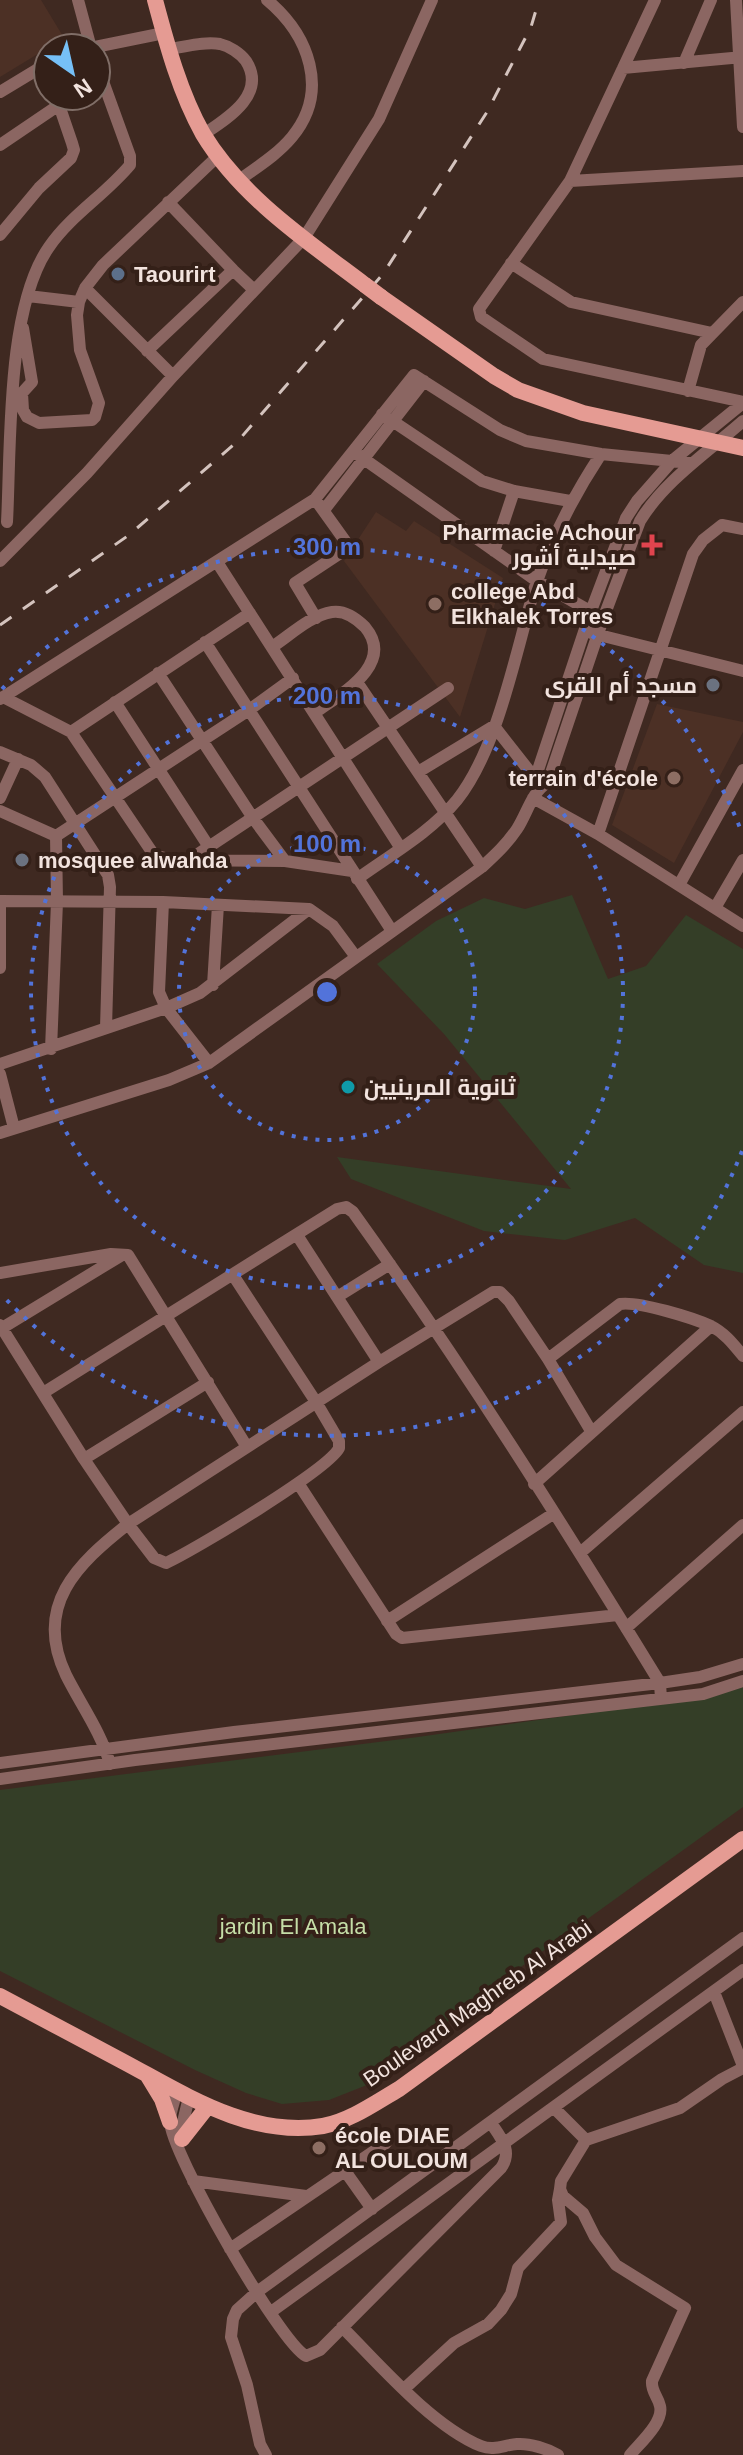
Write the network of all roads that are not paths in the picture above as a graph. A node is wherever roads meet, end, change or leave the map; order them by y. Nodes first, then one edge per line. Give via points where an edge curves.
1 (78, 0) edge
2 (155, 0) edge
3 (267, 0) edge
4 (432, 0) edge
5 (655, 0) edge
6 (711, 0) edge
7 (736, 0) edge
8 (87, 32) edge
9 (166, 41) junction
10 (112, 46) edge
11 (741, 57) edge
12 (684, 63) junction
13 (623, 68) junction
14 (32, 73) edge
15 (0, 92) edge
16 (112, 106) edge
17 (42, 112) edge
18 (61, 112) edge
19 (743, 127) edge
20 (204, 134) junction
21 (0, 145) edge
22 (218, 156) junction
23 (743, 171) edge
24 (238, 181) junction
25 (570, 181) junction
26 (168, 202) junction
27 (0, 235) edge
28 (304, 238) junction
29 (511, 263) junction
30 (233, 270) junction
31 (85, 288) junction
32 (254, 290) junction
33 (28, 296) junction
34 (79, 302) junction
35 (743, 302) edge
36 (22, 321) junction
37 (712, 333) junction
38 (147, 351) junction
39 (173, 376) junction
40 (424, 381) junction
41 (688, 391) junction
42 (743, 402) edge
43 (382, 414) junction
44 (743, 421) edge
45 (394, 422) junction
46 (701, 437) junction
47 (719, 442) junction
48 (743, 448) edge
49 (354, 452) junction
50 (601, 454) junction
51 (365, 459) junction
52 (673, 460) junction
53 (692, 463) junction
54 (514, 491) junction
55 (315, 499) junction
56 (570, 501) junction
57 (324, 510) junction
58 (4, 521) edge
59 (743, 529) edge
60 (25, 536) junction
61 (494, 551) junction
62 (0, 561) edge
63 (217, 562) junction
64 (537, 581) junction
65 (591, 611) junction
66 (250, 613) junction
67 (316, 618) junction
68 (603, 619) junction
69 (584, 632) junction
70 (598, 635) junction
71 (205, 642) junction
72 (272, 647) junction
73 (659, 651) junction
74 (743, 671) edge
75 (158, 673) junction
76 (293, 678) junction
77 (357, 682) junction
78 (448, 688) dead end
79 (2, 698) edge
80 (115, 702) junction
81 (249, 710) junction
82 (316, 712) junction
83 (494, 726) junction
84 (388, 728) junction
85 (71, 732) junction
86 (204, 739) junction
87 (0, 752) edge
88 (343, 757) junction
89 (18, 759) junction
90 (159, 769) junction
91 (743, 770) edge
92 (418, 772) junction
93 (538, 786) junction
94 (298, 787) junction
95 (114, 797) junction
96 (0, 798) edge
97 (0, 811) edge
98 (445, 813) junction
99 (253, 818) junction
100 (76, 823) junction
101 (598, 834) junction
102 (56, 836) junction
103 (209, 847) junction
104 (400, 847) junction
105 (189, 860) junction
106 (743, 860) edge
107 (285, 861) junction
108 (482, 867) junction
109 (354, 875) junction
110 (679, 885) junction
111 (57, 902) junction
112 (109, 902) junction
113 (163, 902) junction
114 (0, 904) edge
115 (218, 905) junction
116 (715, 908) junction
117 (309, 909) junction
118 (743, 926) edge
119 (392, 931) junction
120 (356, 957) junction
121 (0, 968) edge
122 (213, 985) junction
123 (166, 1008) junction
124 (106, 1028) junction
125 (51, 1049) junction
126 (209, 1063) junction
127 (0, 1064) edge
128 (0, 1074) edge
129 (14, 1128) junction
130 (0, 1133) edge
131 (297, 1235) junction
132 (124, 1253) junction
133 (390, 1264) junction
134 (0, 1273) edge
135 (233, 1275) junction
136 (337, 1297) junction
137 (167, 1316) junction
138 (711, 1326) junction
139 (1, 1327) edge
140 (434, 1328) junction
141 (743, 1356) edge
142 (548, 1359) junction
143 (379, 1362) junction
144 (208, 1382) junction
145 (43, 1393) junction
146 (316, 1402) junction
147 (743, 1412) edge
148 (591, 1431) junction
149 (247, 1447) junction
150 (84, 1459) junction
151 (298, 1483) junction
152 (534, 1484) junction
153 (553, 1514) junction
154 (128, 1524) junction
155 (743, 1525) edge
156 (580, 1553) junction
157 (618, 1615) junction
158 (387, 1621) junction
159 (626, 1628) junction
160 (743, 1664) edge
161 (743, 1681) edge
162 (660, 1683) junction
163 (661, 1699) junction
164 (234, 1732) junction
165 (105, 1747) junction
166 (235, 1749) junction
167 (0, 1763) edge
168 (110, 1764) junction
169 (0, 1779) edge
170 (743, 1839) edge
171 (743, 1938) edge
172 (743, 1970) edge
173 (714, 1992) junction
174 (0, 1996) edge
175 (743, 2067) edge
176 (147, 2074) junction
177 (183, 2094) junction
178 (208, 2106) junction
179 (554, 2108) junction
180 (170, 2122) junction
181 (491, 2123) junction
182 (182, 2139) junction
183 (586, 2140) junction
184 (386, 2143) dead end
185 (505, 2144) junction
186 (183, 2159) junction
187 (345, 2171) junction
188 (193, 2181) junction
189 (560, 2189) junction
190 (306, 2196) junction
191 (372, 2209) junction
192 (230, 2249) junction
193 (257, 2292) junction
194 (271, 2312) junction
195 (342, 2327) junction
196 (404, 2389) junction
197 (266, 2455) edge
198 (558, 2455) edge
199 (630, 2455) edge

1 - 8 street
2 - 9 main road
3 - 24 street via 282,13 310,60 311,97 292,137
4 - 28 street via 379,119
5 - 13 street
6 - 12 street
7 - 11 street
9 - 10 street
9 - 20 main road
9 - 20 street via 222,44 244,58 251,71 253,83 241,105
11 - 12 street
11 - 19 street
12 - 13 street
13 - 25 street
14 - 15 street
16 - 33 street via 130,165 54,239
17 - 21 street
18 - 27 street via 74,150 71,158
20 - 22 main road
22 - 24 main road
22 - 26 street
23 - 25 street
24 - 28 main road
25 - 29 street
26 - 30 street
26 - 31 street
28 - 32 street
28 - 46 main road, bridge via 518,390 583,413
29 - 37 street via 571,302
29 - 41 street via 479,309 481,317 543,359
30 - 32 street
30 - 38 street
31 - 34 street
31 - 38 street
32 - 39 street
33 - 34 street
33 - 36 street
34 - 36 street via 80,350 99,403 92,420 39,423 27,417 22,393 32,382
35 - 37 street
36 - 58 street
37 - 41 street via 699,351
38 - 39 street
39 - 60 street
40 - 43 street via 411,377
40 - 45 street
40 - 50 street via 516,437
41 - 42 street
42 - 46 street
43 - 45 street
43 - 49 street
44 - 47 street
45 - 51 street
45 - 54 street via 482,481
46 - 47 main road
46 - 52 street
47 - 48 main road
47 - 53 street
49 - 51 street
49 - 55 street
50 - 52 street
50 - 56 street
51 - 57 street
51 - 61 street
52 - 53 street
52 - 65 street via 626,518
53 - 68 street via 640,521
54 - 56 street
54 - 61 street
55 - 57 street
55 - 63 street
56 - 64 street
57 - 67 street via 348,545 295,583
58 - 60 street
59 - 73 street via 722,525 693,554
60 - 62 street
61 - 64 street
63 - 66 street
63 - 79 street
64 - 65 street
64 - 83 street
65 - 68 street
65 - 69 street
66 - 71 street
66 - 72 street
67 - 72 street
67 - 77 street via 344,613 367,630 373,656
68 - 70 street
69 - 70 street
69 - 93 street
70 - 73 street
70 - 93 street
71 - 75 street
71 - 81 street
72 - 76 street
73 - 74 street
73 - 101 street
75 - 80 street
75 - 86 street
76 - 81 street
76 - 82 street
77 - 82 street
77 - 84 street
78 - 84 street
79 - 85 street
80 - 85 street
80 - 90 street
81 - 86 street
81 - 94 street
82 - 88 street
83 - 92 street
83 - 93 street
83 - 98 street via 473,774
84 - 88 street
84 - 92 street
85 - 95 street
86 - 90 street
86 - 99 street
87 - 89 street
88 - 94 street
88 - 104 street
89 - 96 street
89 - 100 street via 45,777
90 - 95 street
90 - 103 street
91 - 110 street
92 - 98 street
93 - 101 street
93 - 108 street via 516,830
94 - 99 street
94 - 109 street
95 - 100 street
95 - 105 street via 154,855
97 - 102 street
98 - 104 street
98 - 108 street
99 - 103 street
99 - 107 street
100 - 102 street
100 - 112 street via 108,875
101 - 110 street
102 - 111 street
103 - 105 street
104 - 109 street
105 - 107 street
106 - 116 street
107 - 109 street
108 - 119 street
109 - 119 street
110 - 116 street
111 - 112 street
111 - 114 street
111 - 125 street
112 - 113 street
112 - 124 street
113 - 115 street
113 - 123 street via 158,984
114 - 121 street
115 - 117 street
115 - 122 street
116 - 118 street
117 - 120 street via 333,926
117 - 122 street
119 - 120 street
120 - 126 street
122 - 123 street
123 - 124 street
123 - 126 street
124 - 125 street
125 - 127 street
126 - 129 street
128 - 129 street
129 - 130 street
131 - 133 street via 346,1207
131 - 135 street
131 - 136 street
132 - 134 street
132 - 137 street
132 - 139 street
133 - 136 street
133 - 140 street
135 - 137 street
135 - 146 street
136 - 143 street
137 - 144 street
137 - 145 street
138 - 141 street
138 - 142 street via 635,1303 620,1304
138 - 148 street
139 - 145 street
140 - 142 street via 500,1292
140 - 143 street
140 - 152 street
142 - 148 street
143 - 146 street
144 - 149 street
144 - 150 street
145 - 150 street
146 - 149 street
146 - 151 street via 339,1448
147 - 156 street
148 - 152 street
149 - 154 street
150 - 154 street
151 - 154 street via 166,1563 154,1558
151 - 158 street
152 - 153 street
153 - 156 street
153 - 158 street
154 - 165 street via 74,1573 59,1601 54,1627 67,1677
155 - 159 street
156 - 157 street
157 - 158 street via 409,1638 396,1634
157 - 159 street
159 - 162 street
160 - 162 street
161 - 163 street via 703,1694
162 - 163 street
162 - 164 street
163 - 166 street
164 - 165 street
164 - 166 street
165 - 167 street
165 - 168 street
166 - 168 street
168 - 169 street
170 - 178 main road, Boulevard Maghreb Al Arabi via 457,2048 353,2115 323,2125 289,2127 256,2124
171 - 181 street
172 - 173 street
173 - 175 street
173 - 179 street
174 - 176 main road, Boulevard Maghreb Al Arabi
175 - 183 street via 680,2108
176 - 177 main road, Boulevard Maghreb Al Arabi
176 - 180 main road
177 - 178 main road, Boulevard Maghreb Al Arabi
177 - 180 street
177 - 182 street
178 - 182 main road
179 - 183 street
179 - 185 street
180 - 186 street
181 - 185 street
181 - 191 street
182 - 186 street
183 - 189 street
184 - 187 street
185 - 194 street
185 - 195 street via 501,2168
186 - 188 street
187 - 190 street
187 - 191 street
188 - 190 street
188 - 192 street
189 - 196 street via 561,2222 518,2268 501,2310 454,2343
189 - 199 street via 583,2213 616,2265 685,2308 652,2381 660,2415
190 - 192 street
191 - 193 street
192 - 193 street
193 - 194 street
193 - 197 street via 237,2310 231,2337
194 - 195 street via 293,2347 306,2356 320,2350
195 - 196 street
196 - 198 street via 484,2447 521,2444

